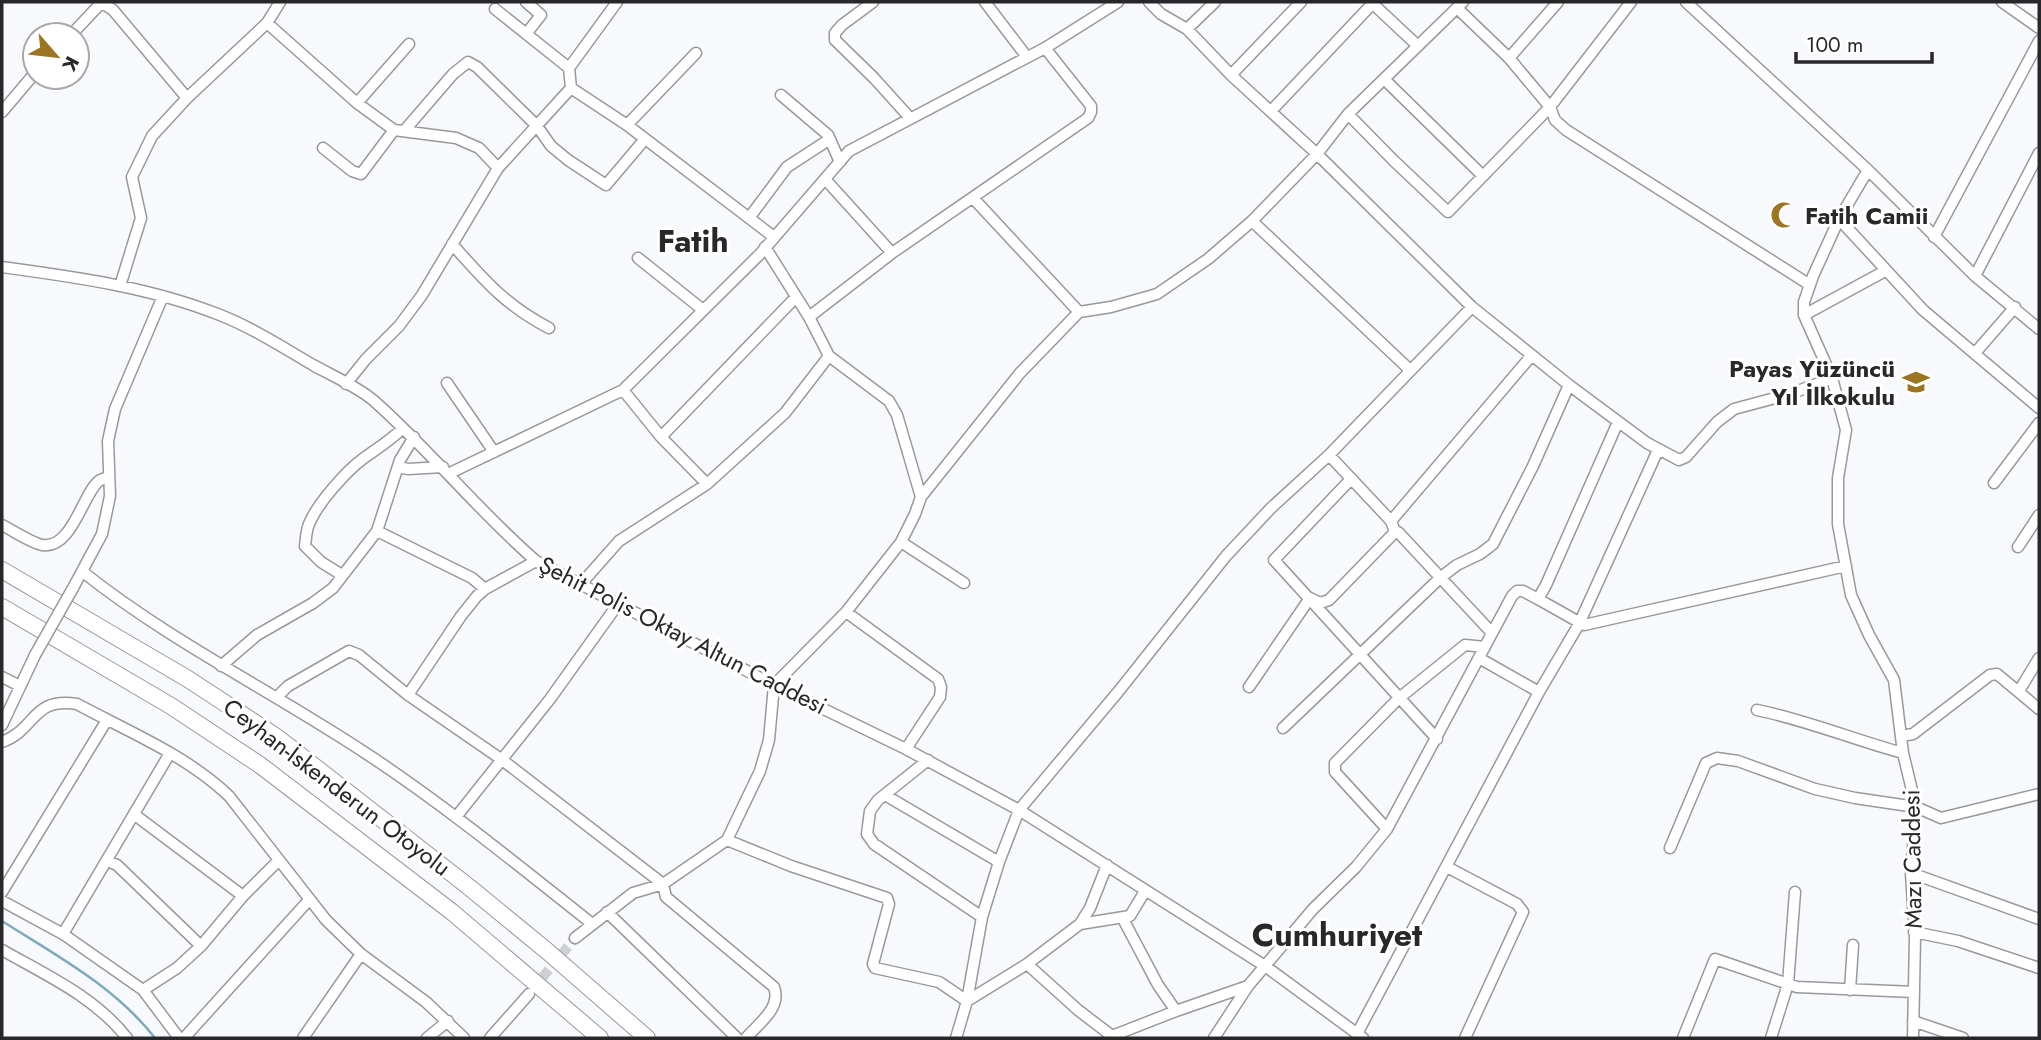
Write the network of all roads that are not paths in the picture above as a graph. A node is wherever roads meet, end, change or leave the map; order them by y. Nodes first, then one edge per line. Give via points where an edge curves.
1 (102, 2) edge
2 (280, 2) edge
3 (526, 2) edge
4 (617, 2) edge
5 (873, 2) edge
6 (985, 2) edge
7 (1118, 2) edge
8 (1149, 2) edge
9 (1215, 2) edge
10 (1301, 2) edge
11 (1372, 2) edge
12 (1558, 2) edge
13 (1631, 2) edge
14 (1686, 2) edge
15 (2001, 2) edge
16 (1460, 5) edge
17 (495, 9) dead end
18 (84, 21) edge
19 (268, 23) junction
20 (2039, 28) edge
21 (1187, 29) junction
22 (526, 34) junction
23 (2039, 41) edge
24 (409, 44) dead end
25 (1418, 46) junction
26 (1045, 48) junction
27 (696, 53) dead end
28 (1027, 57) junction
29 (1508, 58) junction
30 (569, 68) junction
31 (1231, 75) junction
32 (1385, 80) junction
33 (571, 88) junction
34 (21, 91) edge
35 (781, 95) dead end
36 (187, 98) junction
37 (357, 103) junction
38 (1550, 107) junction
39 (1271, 111) junction
40 (2, 113) edge
41 (1348, 114) junction
42 (910, 118) junction
43 (627, 125) junction
44 (537, 126) junction
45 (399, 131) junction
46 (645, 139) junction
47 (830, 139) junction
48 (323, 148) dead end
49 (2039, 153) edge
50 (1317, 154) junction
51 (840, 162) junction
52 (498, 168) junction
53 (1868, 170) junction
54 (1483, 176) junction
55 (825, 179) junction
56 (973, 198) junction
57 (749, 218) junction
58 (1839, 219) junction
59 (1252, 221) junction
60 (774, 237) junction
61 (1934, 237) junction
62 (453, 244) junction
63 (765, 247) junction
64 (892, 253) junction
65 (638, 258) dead end
66 (2, 267) edge
67 (1885, 271) junction
68 (1975, 276) junction
69 (1810, 285) junction
70 (120, 286) junction
71 (163, 296) junction
72 (796, 297) junction
73 (1472, 307) junction
74 (2015, 307) junction
75 (703, 310) junction
76 (1079, 312) junction
77 (1804, 315) junction
78 (809, 317) junction
79 (549, 328) dead end
80 (2039, 329) edge
81 (1975, 353) junction
82 (1532, 355) junction
83 (829, 356) junction
84 (1410, 370) junction
85 (1832, 378) junction
86 (447, 383) dead end
87 (346, 384) junction
88 (1569, 385) junction
89 (623, 390) junction
90 (2039, 408) edge
91 (1618, 422) junction
92 (2039, 423) edge
93 (403, 428) junction
94 (414, 437) junction
95 (661, 437) junction
96 (1658, 450) junction
97 (494, 452) junction
98 (1329, 455) junction
99 (398, 467) junction
100 (447, 470) junction
101 (109, 477) junction
102 (1351, 479) junction
103 (1994, 483) dead end
104 (707, 484) junction
105 (921, 497) junction
106 (2039, 515) edge
107 (1391, 521) junction
108 (2, 525) edge
109 (377, 531) junction
110 (1395, 532) junction
111 (901, 542) junction
112 (2018, 547) dead end
113 (536, 561) junction
114 (1846, 566) junction
115 (2, 570) edge
116 (83, 572) junction
117 (342, 575) junction
118 (1440, 578) junction
119 (964, 583) dead end
120 (580, 585) junction
121 (485, 589) junction
122 (1310, 598) junction
123 (1538, 599) junction
124 (618, 604) junction
125 (2, 607) edge
126 (846, 612) junction
127 (1579, 624) junction
128 (1492, 634) junction
129 (1485, 647) junction
130 (1358, 654) junction
131 (1479, 658) junction
132 (2039, 658) edge
133 (221, 666) junction
134 (2, 677) edge
135 (774, 685) junction
136 (20, 686) junction
137 (1249, 687) dead end
138 (2019, 691) junction
139 (1539, 692) junction
140 (408, 695) junction
141 (277, 697) junction
142 (1398, 699) junction
143 (2039, 709) edge
144 (1757, 710) dead end
145 (107, 720) junction
146 (2, 725) edge
147 (1283, 728) dead end
148 (1901, 736) junction
149 (1437, 739) junction
150 (2, 742) edge
151 (906, 749) junction
152 (1903, 752) junction
153 (170, 753) junction
154 (501, 759) junction
155 (928, 760) junction
156 (2039, 794) edge
157 (885, 795) junction
158 (1916, 807) junction
159 (1019, 810) junction
160 (135, 815) junction
161 (456, 817) junction
162 (1387, 829) junction
163 (727, 840) junction
164 (1670, 848) dead end
165 (108, 860) junction
166 (279, 860) junction
167 (999, 862) junction
168 (1107, 865) junction
169 (1447, 867) junction
170 (1911, 873) junction
171 (663, 884) junction
172 (1145, 891) junction
173 (2, 892) edge
174 (1795, 892) dead end
175 (243, 896) junction
176 (309, 900) junction
177 (2, 901) edge
178 (607, 912) junction
179 (982, 917) junction
180 (1123, 919) junction
181 (2039, 919) edge
182 (591, 923) junction
183 (1080, 924) junction
184 (1914, 932) junction
185 (63, 934) junction
186 (575, 938) tunnel mouth
187 (1853, 945) dead end
188 (201, 946) junction
189 (2, 950) edge
190 (362, 954) junction
191 (1027, 964) junction
192 (1265, 966) junction
193 (2039, 968) edge
194 (1788, 984) junction
195 (1248, 986) junction
196 (143, 990) junction
197 (1850, 990) junction
198 (1914, 992) junction
199 (529, 994) tunnel mouth
200 (967, 1001) junction
201 (1176, 1011) junction
202 (448, 1021) junction
203 (1913, 1021) junction
204 (1361, 1035) edge
205 (1112, 1036) junction
206 (127, 1038) edge
207 (179, 1038) edge
208 (184, 1038) edge
209 (303, 1038) edge
210 (427, 1038) edge
211 (464, 1038) edge
212 (490, 1038) edge
213 (600, 1038) edge
214 (647, 1038) edge
215 (737, 1038) edge
216 (746, 1038) edge
217 (956, 1038) edge
218 (1096, 1038) edge
219 (1124, 1038) edge
220 (1214, 1038) edge
221 (1465, 1038) edge
222 (1683, 1038) edge
223 (1771, 1038) edge
224 (1913, 1038) edge
225 (1963, 1038) edge

1 - 18 street
1 - 36 street
2 - 19 street
3 - 22 street via 541,15
4 - 30 street
5 - 42 street via 842,24 835,40
6 - 28 street
7 - 26 street
8 - 21 street
9 - 21 street
10 - 31 street
11 - 25 street
11 - 39 street
12 - 29 street
13 - 38 street
14 - 53 street
15 - 20 street
16 - 25 street
16 - 29 street
17 - 22 street
19 - 36 street
19 - 37 street
21 - 31 street
22 - 30 street
23 - 61 street
24 - 37 street
25 - 32 street
26 - 28 street
26 - 56 street via 1091,106 1091,112
27 - 43 street
28 - 42 street
29 - 38 street
30 - 33 street
31 - 39 street
32 - 41 street
32 - 54 street
33 - 43 street
33 - 44 street
34 - 40 street
35 - 47 street
36 - 70 street via 152,136 132,177 141,218
37 - 45 street
38 - 54 street
38 - 69 street via 1566,130
39 - 50 street
41 - 50 street
41 - 54 street via 1448,212
42 - 51 street via 849,151
43 - 46 street
44 - 45 street via 468,62
44 - 46 street via 551,146 606,185
44 - 52 street
45 - 48 street via 361,174
45 - 52 street via 456,138 479,148
46 - 57 street
47 - 51 street
47 - 57 street via 787,167
49 - 68 street
50 - 59 street
50 - 73 street
51 - 55 street
52 - 62 street
53 - 58 street
53 - 61 street
55 - 60 street
55 - 64 street
56 - 64 street
56 - 76 street
57 - 60 street
58 - 67 street
58 - 69 street
59 - 76 street via 1157,294
59 - 84 street
60 - 63 street
61 - 68 street
62 - 79 street via 494,291
62 - 87 street via 411,311
63 - 72 street
63 - 75 street
64 - 78 street
65 - 75 street
66 - 70 street, Şehit Polis Oktay Altun Caddesi
67 - 77 street
67 - 81 street
68 - 74 street
69 - 77 street
70 - 71 street, Şehit Polis Oktay Altun Caddesi
71 - 87 street, Şehit Polis Oktay Altun Caddesi via 221,315
71 - 101 street via 115,409 108,441
72 - 78 street
72 - 95 street
73 - 82 street
73 - 84 street
74 - 80 street
74 - 81 street
75 - 89 street
76 - 105 street via 1020,373
77 - 85 street, Mazı Caddesi
78 - 83 street
81 - 90 street
82 - 88 street
82 - 107 street
83 - 104 street via 785,413
83 - 105 street via 888,401 897,415
84 - 98 street
85 - 96 street via 1734,409 1679,460
85 - 114 street, Mazı Caddesi via 1846,430 1838,512
86 - 97 street
87 - 93 street, Şehit Polis Oktay Altun Caddesi via 370,398
88 - 91 street
88 - 118 street via 1493,544
89 - 95 street
89 - 97 street
91 - 96 street
91 - 123 street
92 - 103 street
93 - 94 street, Şehit Polis Oktay Altun Caddesi
93 - 117 street via 344,477 308,525 305,546
94 - 99 street
94 - 100 street, Şehit Polis Oktay Altun Caddesi
95 - 104 street
96 - 127 street
97 - 100 street
98 - 102 street
98 - 159 street via 1226,555
99 - 100 street
99 - 109 street
100 - 113 street, Şehit Polis Oktay Altun Caddesi via 504,534
101 - 108 street via 96,484 75,521 52,544 41,545
101 - 116 street via 102,534
102 - 107 street
102 - 122 street via 1275,557
104 - 120 street via 619,541
105 - 111 street
106 - 112 street
107 - 110 street
109 - 117 street
109 - 121 street via 472,578
110 - 118 street
110 - 122 street via 1329,600 1320,604
111 - 119 street
111 - 126 street
113 - 120 street, Şehit Polis Oktay Altun Caddesi
113 - 121 street
114 - 127 street
114 - 148 street, Mazı Caddesi via 1851,594 1894,680
115 - 214 highway, Ceyhan-İskenderun Otoyolu via 188,679 278,738 469,887
116 - 133 street via 125,605
116 - 136 street, bridge
117 - 133 street via 323,596 257,635
118 - 128 street
118 - 130 street
120 - 124 street, Şehit Polis Oktay Altun Caddesi
121 - 140 street via 461,616
122 - 130 street
122 - 137 street
123 - 127 street
123 - 128 street via 1517,591
124 - 135 street, Şehit Polis Oktay Altun Caddesi
124 - 154 street
125 - 213 highway, Ceyhan-İskenderun Otoyolu via 171,706 260,765 452,912
126 - 135 street
126 - 151 street via 938,679 940,696
127 - 139 street
128 - 129 street
129 - 131 street
129 - 142 street via 1465,645
130 - 142 street
130 - 147 street
131 - 139 street
131 - 149 street
132 - 138 street
133 - 141 street
134 - 136 street
135 - 151 street, Şehit Polis Oktay Altun Caddesi
135 - 163 street via 769,740 760,771
136 - 146 street
138 - 143 street
138 - 148 street via 1997,674 1990,675 1913,734
139 - 169 street
140 - 141 street via 349,651
140 - 154 street
141 - 161 street
142 - 149 street
142 - 162 street via 1334,766
144 - 152 street
145 - 150 street via 77,704 59,701 44,707
145 - 153 street
145 - 173 street
148 - 152 street, Mazı Caddesi
149 - 162 street
151 - 155 street, Şehit Polis Oktay Altun Caddesi
152 - 158 street, Mazı Caddesi
153 - 160 street
153 - 166 street via 212,779
154 - 161 street
154 - 171 street
155 - 157 street
155 - 159 street, Şehit Polis Oktay Altun Caddesi
156 - 158 street via 1941,818
157 - 167 street
157 - 179 street via 870,811 867,834 874,844
158 - 164 street via 1815,789 1717,758 1706,763
158 - 170 street, Mazı Caddesi
159 - 167 street
159 - 168 street, Şehit Polis Oktay Altun Caddesi
160 - 165 street
160 - 175 street
161 - 182 street
162 - 192 street
163 - 171 street
163 - 200 street via 887,898 873,956 875,968 939,982
165 - 185 street
165 - 188 street
166 - 175 street
166 - 176 street
167 - 179 street
168 - 172 street, Şehit Polis Oktay Altun Caddesi
168 - 183 street
169 - 204 street
169 - 221 street via 1517,904 1523,912
170 - 181 street
170 - 184 street, Mazı Caddesi
171 - 178 street via 634,893
171 - 216 street via 666,897 774,988 773,1008
172 - 180 street via 1130,916
172 - 192 street, Şehit Polis Oktay Altun Caddesi
174 - 194 street
175 - 188 street
176 - 190 street
176 - 208 street
177 - 185 street
178 - 182 street
178 - 215 street
179 - 200 street
180 - 183 street
180 - 201 street
182 - 186 street
183 - 191 street
184 - 193 street via 1958,941
184 - 198 street, Mazı Caddesi
185 - 196 street
187 - 197 street
188 - 196 street
189 - 206 street via 80,995
190 - 202 street
190 - 209 street
191 - 200 street
191 - 205 street
192 - 195 street
192 - 204 street, Şehit Polis Oktay Altun Caddesi
194 - 197 street
194 - 222 street via 1715,959
194 - 223 street
195 - 201 street
195 - 220 street
196 - 207 street
197 - 198 street
198 - 203 street, Mazı Caddesi
199 - 212 street
200 - 217 street
201 - 205 street
202 - 210 street
202 - 211 street
203 - 224 street, Mazı Caddesi
203 - 225 street
205 - 218 street
205 - 219 street

